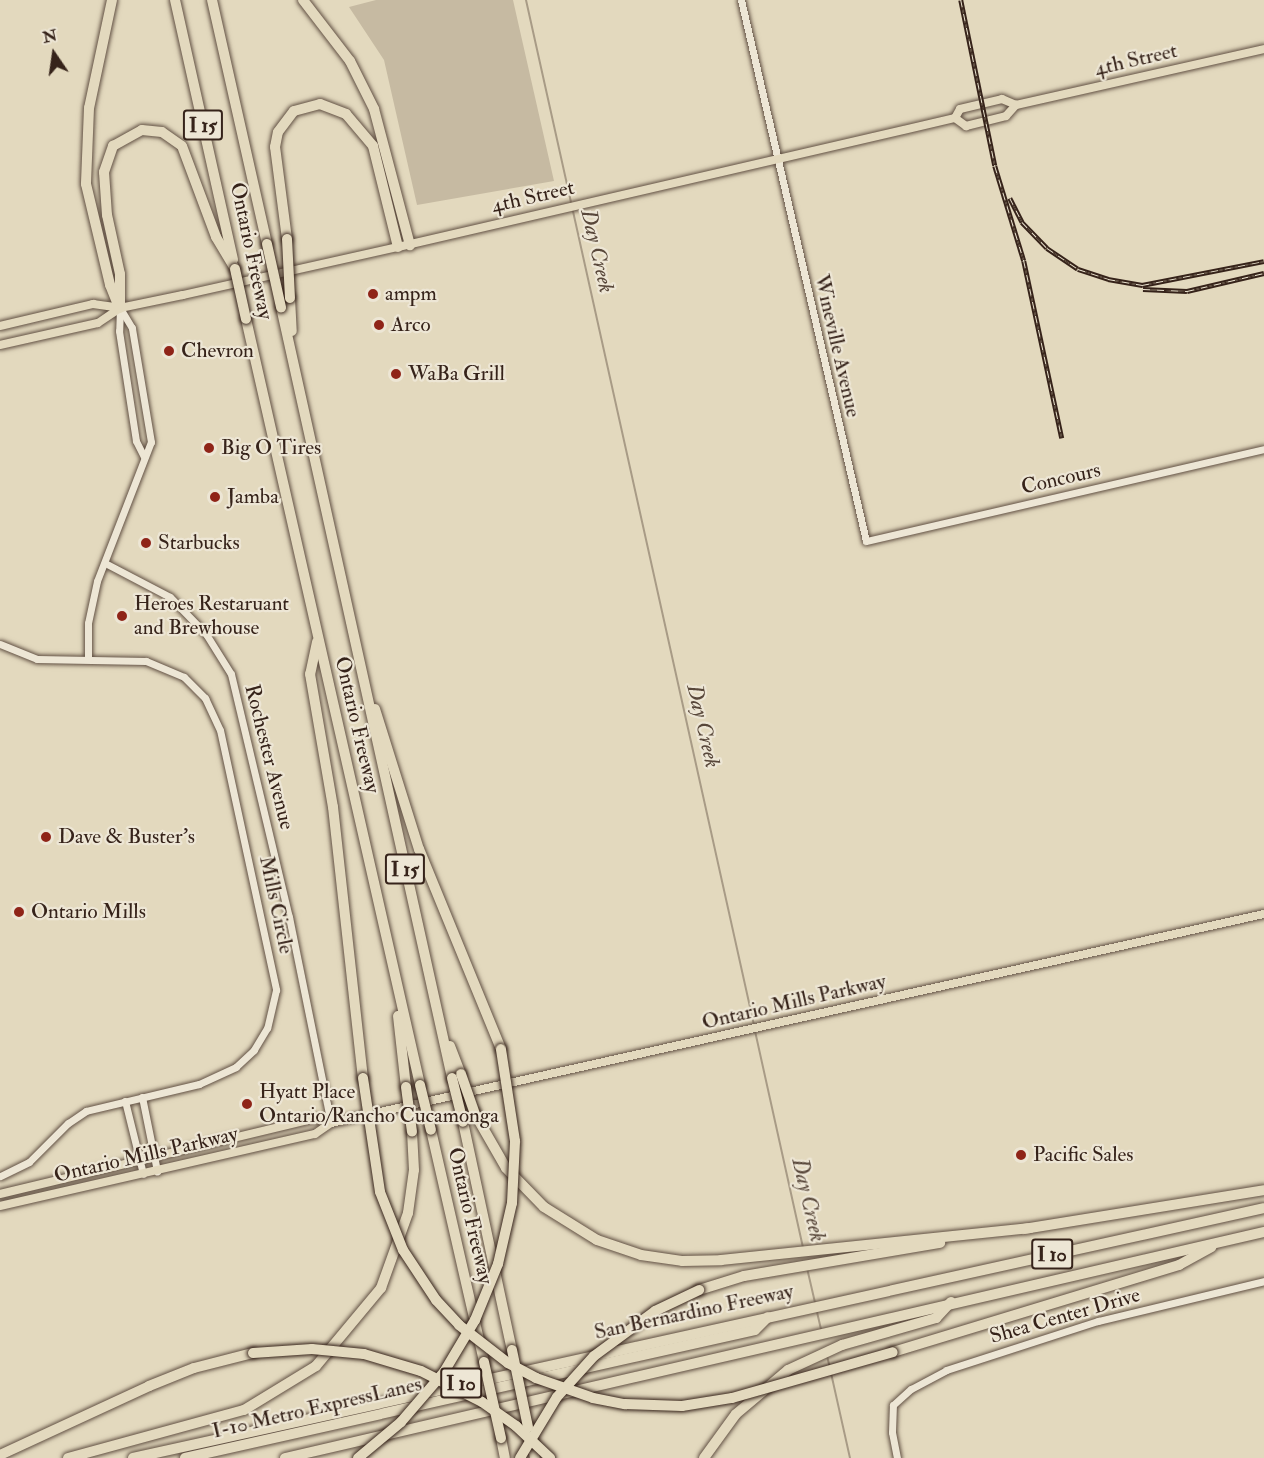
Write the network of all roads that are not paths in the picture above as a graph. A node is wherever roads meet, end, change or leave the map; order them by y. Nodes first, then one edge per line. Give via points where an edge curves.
1 (112, 0) edge
2 (176, 0) edge
3 (212, 0) edge
4 (303, 0) edge
5 (741, 0) edge
6 (1264, 49) edge
7 (1016, 105) junction
8 (955, 118) junction
9 (776, 159) junction
10 (410, 245) junction
11 (398, 248) junction
12 (228, 251) junction
13 (120, 308) junction
14 (0, 326) edge
15 (0, 345) edge
16 (294, 364) junction
17 (1264, 449) edge
18 (144, 457) junction
19 (866, 542) joint
20 (105, 563) junction
21 (318, 639) junction
22 (0, 644) edge
23 (88, 659) junction
24 (358, 660) junction
25 (1264, 914) edge
26 (394, 974) junction
27 (457, 1076) junction
28 (142, 1097) junction
29 (125, 1101) junction
30 (331, 1123) junction
31 (154, 1158) junction
32 (141, 1161) junction
33 (157, 1171) junction
34 (143, 1174) junction
35 (0, 1176) edge
36 (1264, 1190) edge
37 (0, 1194) edge
38 (0, 1206) edge
39 (1264, 1208) edge
40 (1030, 1228) junction
41 (1264, 1232) edge
42 (1220, 1241) junction
43 (1264, 1281) edge
44 (951, 1302) junction
45 (768, 1316) junction
46 (0, 1455) edge
47 (68, 1458) edge
48 (133, 1458) edge
49 (185, 1458) edge
50 (285, 1458) edge
51 (358, 1458) edge
52 (505, 1458) edge
53 (520, 1458) edge
54 (535, 1458) edge
55 (550, 1458) edge
56 (704, 1458) edge
57 (897, 1458) edge

1 - 13 highway via 89,108 86,184 110,285
2 - 12 highway, Ontario Freeway / I 15
3 - 16 highway, Ontario Freeway / I 15, bridge
4 - 10 highway via 350,62 374,109
5 - 9 street, Wineville Avenue
6 - 7 main road, 4th Street
7 - 8 main road, 4th Street via 1002,99 960,109
7 - 8 main road, 4th Street via 1006,116 966,126
8 - 9 main road, 4th Street
9 - 10 main road, 4th Street
9 - 19 street, Wineville Avenue
10 - 11 main road, 4th Street
11 - 13 main road, 4th Street
11 - 16 highway, bridge via 373,146 346,114 320,104 294,111 278,132 275,147 287,239
12 - 13 highway via 182,146 162,132 142,130 127,134 113,146 104,171 107,215 120,274
12 - 21 highway, Ontario Freeway / I 15, bridge
13 - 14 main road, 4th Street via 93,304
13 - 15 main road, 4th Street via 98,323
13 - 18 street via 119,331 136,441
13 - 18 street via 132,328 149,415 151,442
16 - 24 highway, Ontario Freeway / I 15
17 - 19 street, Concours
18 - 20 street via 141,477
20 - 23 street via 90,607
20 - 30 street, Rochester Avenue via 146,582 184,609 213,643 231,674 287,907
21 - 26 highway, Ontario Freeway / I 15
21 - 42 highway, bridge via 310,674 333,807 363,1078 380,1192 403,1250 436,1300 459,1325 508,1363 536,1378 593,1398 625,1404 682,1406 732,1398 1179,1265
22 - 23 street, Mills Circle via 37,659
23 - 28 street, Mills Circle via 138,659 159,664 184,677 210,706 220,730 275,981 275,1001 267,1028 246,1059 208,1081
24 - 27 highway, Ontario Freeway / I 15 via 437,1012
24 - 51 highway, bridge via 419,849 501,1049 513,1111 515,1162 512,1203 498,1264 476,1320 444,1372 401,1422
25 - 30 main road, Ontario Mills Parkway
26 - 47 highway, bridge via 414,1170 408,1213 381,1288 316,1365 281,1390 244,1410
26 - 52 highway, Ontario Freeway / I 15, bridge
27 - 40 highway, bridge via 492,1149 525,1189 559,1219 597,1240 640,1255 682,1261
27 - 54 highway, Ontario Freeway / I 15, bridge via 463,1122
28 - 29 street, Mills Circle
28 - 31 street
29 - 32 street
29 - 35 street, Mills Circle via 86,1112 68,1123 29,1162
30 - 31 main road, Ontario Mills Parkway via 316,1118
30 - 33 main road, Ontario Mills Parkway via 315,1134
31 - 32 main road, Ontario Mills Parkway
31 - 33 street
32 - 34 street
32 - 37 main road, Ontario Mills Parkway
33 - 34 main road, Ontario Mills Parkway
34 - 38 main road, Ontario Mills Parkway
36 - 40 highway
39 - 45 highway, San Bernardino Freeway / I 10
40 - 53 highway, bridge via 785,1269 699,1290 655,1311 594,1356 556,1397
41 - 42 highway, I 10
42 - 44 highway, I 10
43 - 57 street, Shea Center Drive via 1098,1321 946,1371 911,1389 891,1412
44 - 50 highway, I 10
44 - 56 highway via 936,1317 842,1345 788,1370 736,1414
45 - 48 highway, San Bernardino Freeway / I 10
45 - 49 highway, I-10 Metro ExpressLanes via 755,1330
46 - 55 highway, bridge via 194,1368 253,1353 312,1349 364,1354 421,1371 482,1402 516,1426

